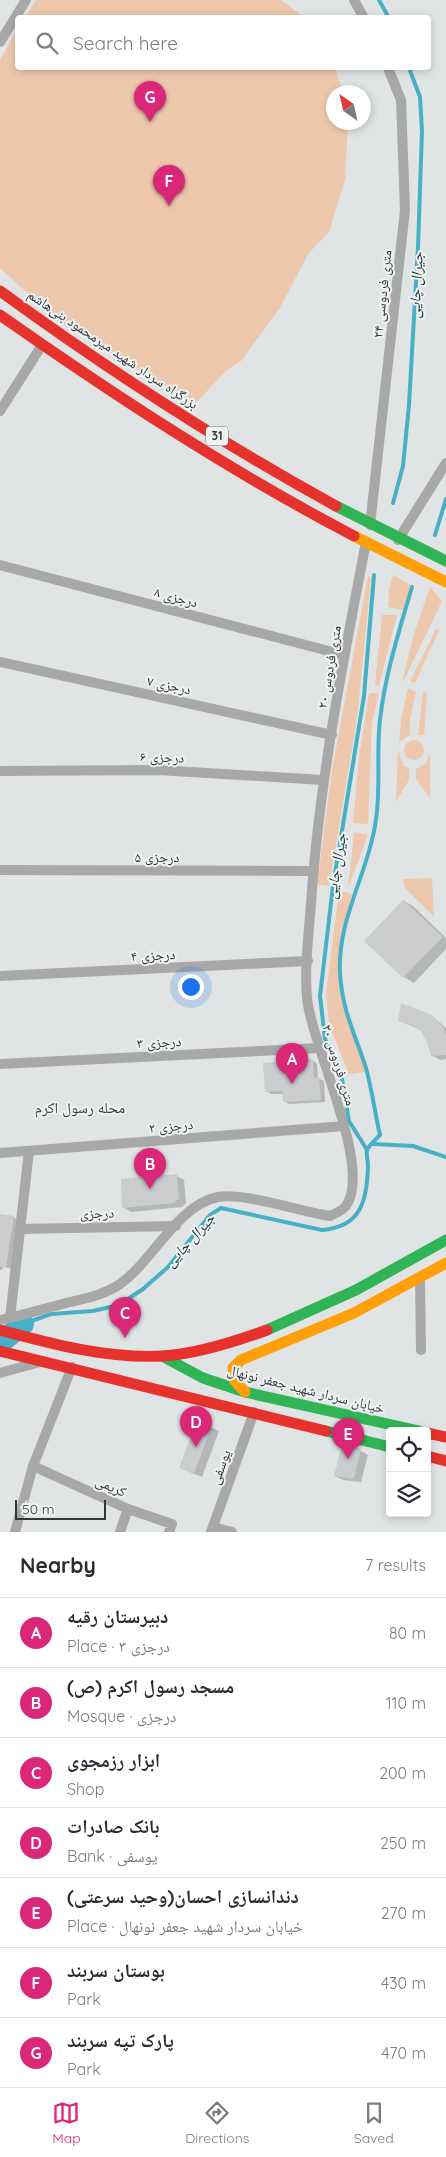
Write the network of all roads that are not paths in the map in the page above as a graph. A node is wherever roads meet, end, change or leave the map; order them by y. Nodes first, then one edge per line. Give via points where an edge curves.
1 (26, 0) edge
2 (354, 0) edge
3 (17, 15) edge
4 (362, 15) edge
5 (15, 18) edge
6 (0, 42) edge
7 (389, 70) edge
8 (0, 291) edge
9 (0, 315) edge
10 (42, 345) junction
11 (0, 411) edge
12 (446, 463) edge
13 (370, 526) junction
14 (398, 540) junction
15 (366, 542) junction
16 (446, 561) edge
17 (0, 565) edge
18 (446, 582) edge
19 (344, 655) junction
20 (0, 662) edge
21 (332, 735) junction
22 (0, 771) edge
23 (323, 780) junction
24 (0, 870) edge
25 (314, 871) junction
26 (308, 961) junction
27 (0, 976) edge
28 (319, 1048) junction
29 (0, 1064) edge
30 (344, 1126) junction
31 (28, 1151) junction
32 (0, 1153) edge
33 (176, 1226) junction
34 (19, 1229) junction
35 (446, 1240) edge
36 (446, 1263) edge
37 (420, 1277) junction
38 (5, 1319) edge
39 (0, 1330) edge
40 (421, 1350) dead end
41 (0, 1351) edge
42 (162, 1356) junction
43 (40, 1360) junction
44 (72, 1367) junction
45 (0, 1373) edge
46 (245, 1392) junction
47 (254, 1412) junction
48 (401, 1427) edge
49 (431, 1434) edge
50 (446, 1437) edge
51 (386, 1445) edge
52 (431, 1457) edge
53 (446, 1461) edge
54 (33, 1466) junction
55 (128, 1509) junction
56 (212, 1530) edge
57 (15, 1532) edge
58 (120, 1532) edge
59 (169, 1532) edge
60 (232, 1532) edge

1 - 3 street
2 - 4 street
5 - 6 street
7 - 13 street, ۲۴ متری فردوسی via 401,100 405,210
8 - 13 main road, بزرگراه سردار شهید میرمحمود بنی‌هاشم / 31 via 120,375 262,465
9 - 10 main road, 31
10 - 11 street
10 - 15 main road, 31 via 215,458
12 - 14 street
13 - 14 main road, بزرگراه سردار شهید میرمحمود بنی‌هاشم / 31
14 - 16 main road, بزرگراه سردار شهید میرمحمود بنی‌هاشم / 31
15 - 18 main road, 31
15 - 19 street, ۲۰ متری فردوس
17 - 19 street, درجزی ۸
19 - 21 street, ۲۰ متری فردوس
20 - 21 street, درجزی ۷
21 - 23 street, ۲۰ متری فردوس
22 - 23 street, درجزی ۶ via 158,770
23 - 25 street, ۲۰ متری فردوس
24 - 25 street, درجزی ۵
25 - 26 street, ۲۰ متری فردوس
26 - 27 street, درجزی ۴
26 - 28 street, ۲۰ متری فردوس via 308,999
28 - 29 street, درجزی ۳
28 - 30 street, ۲۰ متری فردوس
30 - 31 street, درجزی ۲
30 - 33 street, ۲۰ متری فردوس via 352,1158 353,1184 346,1206 340,1211 325,1215 232,1196 220,1197 197,1206
31 - 32 street, درجزی ۲
31 - 34 street
33 - 34 street, درجزی
33 - 38 street, ۲۰ متری فردوس via 126,1278 107,1292
34 - 38 street
35 - 42 main road via 333,1301 269,1329 220,1346
36 - 37 main road
37 - 40 street
37 - 46 main road via 354,1313 241,1360 234,1368 234,1380
39 - 42 main road via 79,1350
41 - 43 main road
42 - 46 main road, خیابان سردار شهید جعفر نونهال via 203,1378
43 - 44 main road
43 - 45 street
44 - 47 main road
44 - 54 street
46 - 48 main road, خیابان سردار شهید جعفر نونهال
47 - 51 main road
47 - 56 street, یوسفی
49 - 50 main road
52 - 53 main road
54 - 55 street, کریمی
54 - 57 street
55 - 58 street
55 - 59 street, کریمی via 172,1524
56 - 60 street

